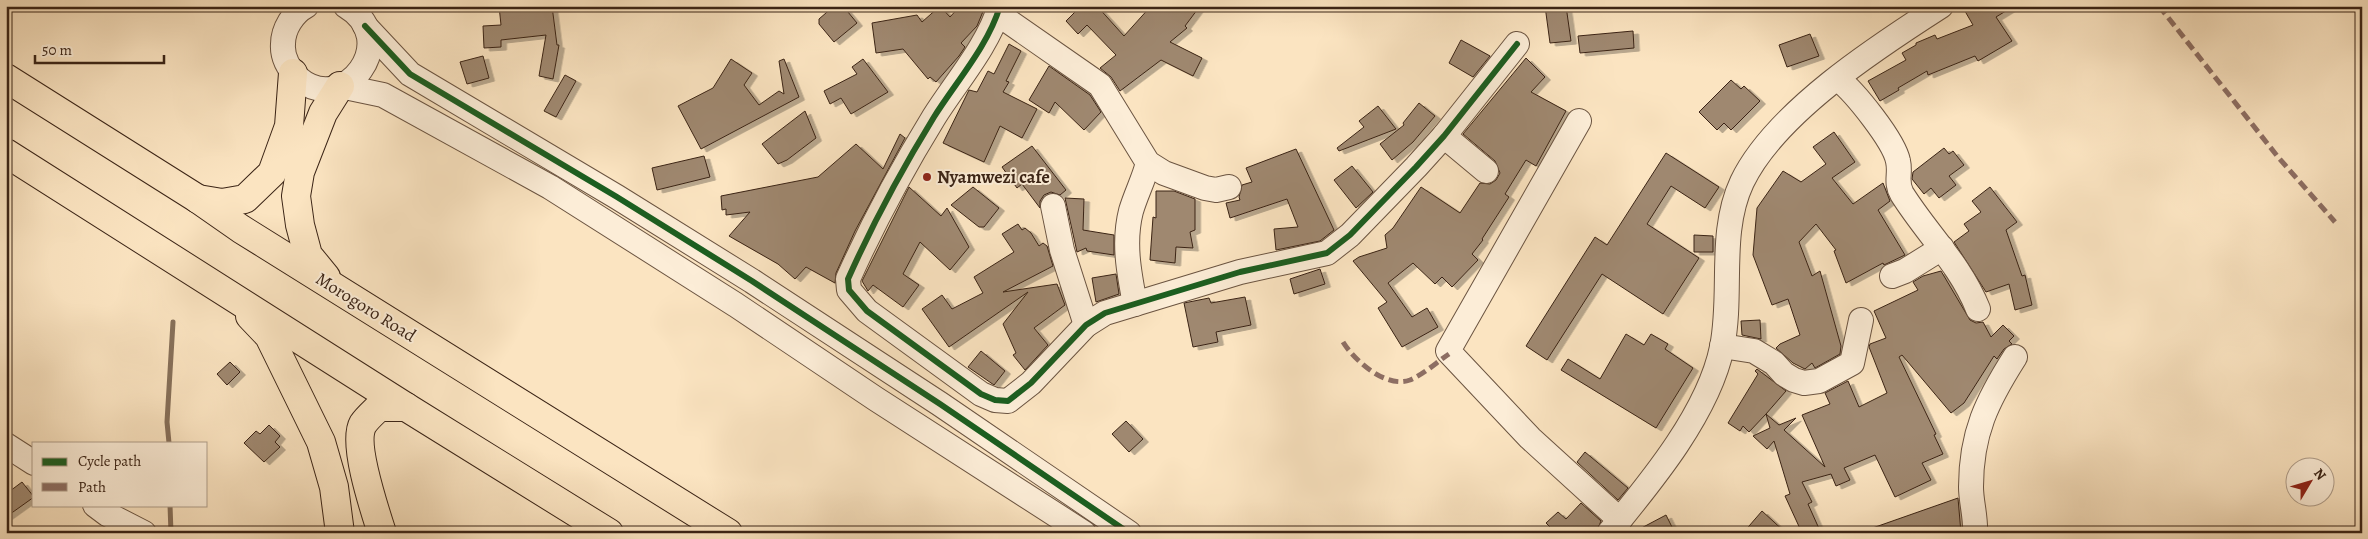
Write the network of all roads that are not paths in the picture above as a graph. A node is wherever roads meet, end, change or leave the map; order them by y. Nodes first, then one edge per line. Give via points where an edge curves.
1 (346, 6) edge
2 (1941, 6) edge
3 (295, 9) edge
4 (999, 10) edge
5 (365, 26) junction
6 (1517, 44) dead end
7 (293, 73) junction
8 (6, 78) edge
9 (1838, 79) junction
10 (340, 86) junction
11 (1579, 121) dead end
12 (1444, 136) junction
13 (6, 153) edge
14 (1148, 163) junction
15 (1486, 171) dead end
16 (1229, 187) dead end
17 (198, 199) junction
18 (1053, 206) dead end
19 (1942, 248) junction
20 (1892, 276) dead end
21 (334, 287) junction
22 (230, 294) junction
23 (1135, 304) junction
24 (1978, 308) dead end
25 (1861, 320) dead end
26 (1086, 325) junction
27 (1722, 346) junction
28 (2015, 357) dead end
29 (406, 407) junction
30 (6, 445) edge
31 (32, 462) edge
32 (96, 506) edge
33 (1614, 526) edge
34 (144, 533) edge
35 (340, 533) edge
36 (382, 533) edge
37 (609, 533) edge
38 (728, 533) edge
39 (1084, 533) edge
40 (1129, 533) edge
41 (1975, 533) edge

1 - 5 street via 360,17
2 - 9 street
3 - 7 street via 282,43
4 - 14 street via 1100,85
4 - 26 street via 880,213 848,279 849,290 868,311 981,394 995,400 1008,401 1031,383
5 - 10 street via 370,47 364,66 358,75
5 - 40 street via 410,74 752,281
6 - 12 street
7 - 10 street via 315,86
7 - 17 highway via 288,126 272,173 245,199 222,203
8 - 17 highway, Morogoro Road
9 - 19 street via 1847,86 1891,146 1898,160 1898,187
9 - 27 street via 1774,133 1742,182 1732,217
10 - 21 highway via 323,112 300,172 296,196 308,255
10 - 39 street via 383,95 550,187
11 - 33 street via 1448,351
12 - 15 street
12 - 23 street via 1377,209 1327,253 1240,272
13 - 22 highway
14 - 16 street via 1164,174 1205,188
14 - 23 street via 1128,229 1127,264
17 - 21 highway, Morogoro Road
18 - 26 street via 1062,250
19 - 20 street
19 - 24 street via 1965,279
21 - 38 highway, Morogoro Road
22 - 29 highway
22 - 35 highway via 269,336 321,442 334,487
23 - 26 street via 1105,313
25 - 27 street via 1852,363 1818,380 1804,383 1794,380 1754,351
27 - 33 street via 1712,380 1680,440
28 - 41 street via 1999,382 1975,437 1971,488
29 - 36 highway via 379,407 362,425 360,445 366,478
29 - 37 highway
30 - 31 street
32 - 34 street

